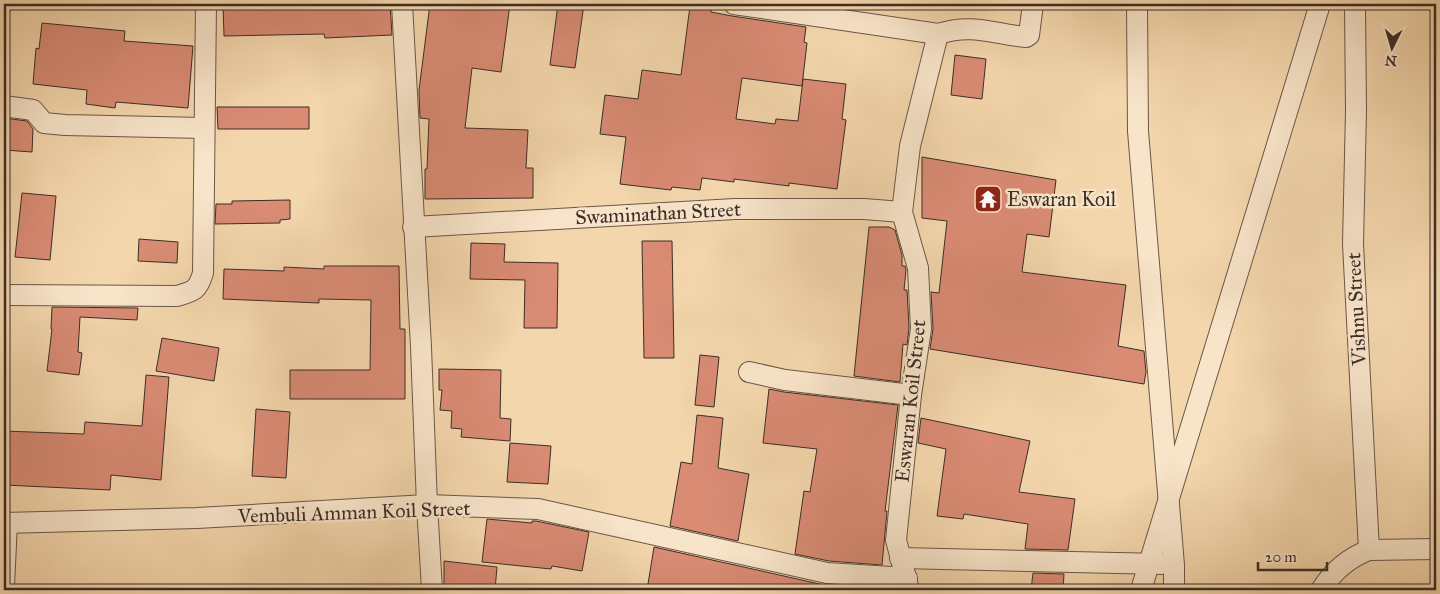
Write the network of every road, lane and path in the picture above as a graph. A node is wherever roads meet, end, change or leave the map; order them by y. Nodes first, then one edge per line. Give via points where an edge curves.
1 (206, 4) edge
2 (402, 4) edge
3 (734, 4) edge
4 (1033, 4) edge
5 (1137, 4) edge
6 (1320, 4) edge
7 (1355, 4) edge
8 (938, 34) junction
9 (4, 106) edge
10 (204, 128) junction
11 (902, 212) junction
12 (413, 227) junction
13 (4, 295) edge
14 (749, 372) dead end
15 (911, 395) junction
16 (427, 505) junction
17 (6, 522) edge
18 (1436, 549) edge
19 (1369, 550) junction
20 (900, 558) junction
21 (1174, 565) junction
22 (908, 584) edge
23 (4, 587) edge
24 (432, 590) edge
25 (1141, 590) edge
26 (1174, 590) edge
27 (1321, 590) edge

1 - 10 street
2 - 12 street
3 - 8 street
4 - 8 street via 1031,30 1026,37 976,28
5 - 21 street via 1138,132
6 - 25 street
7 - 19 street, Vishnu Street via 1353,244
8 - 11 street via 910,146
9 - 10 street via 33,110 44,123
10 - 13 street via 202,273 194,290 178,296
11 - 12 street, Swaminathan Street via 736,208
11 - 15 street, Eswaran Koil Street via 918,268 921,329
12 - 16 street
14 - 15 street via 785,380
15 - 20 street, Eswaran Koil Street via 896,540
16 - 17 street, Vembuli Amman Koil Street via 197,518
16 - 22 street, Vembuli Amman Koil Street via 538,509 828,573
16 - 24 street
17 - 23 street
18 - 19 street
19 - 27 street via 1354,555 1331,574
20 - 21 street
20 - 22 street, Eswaran Koil Street
21 - 26 street

